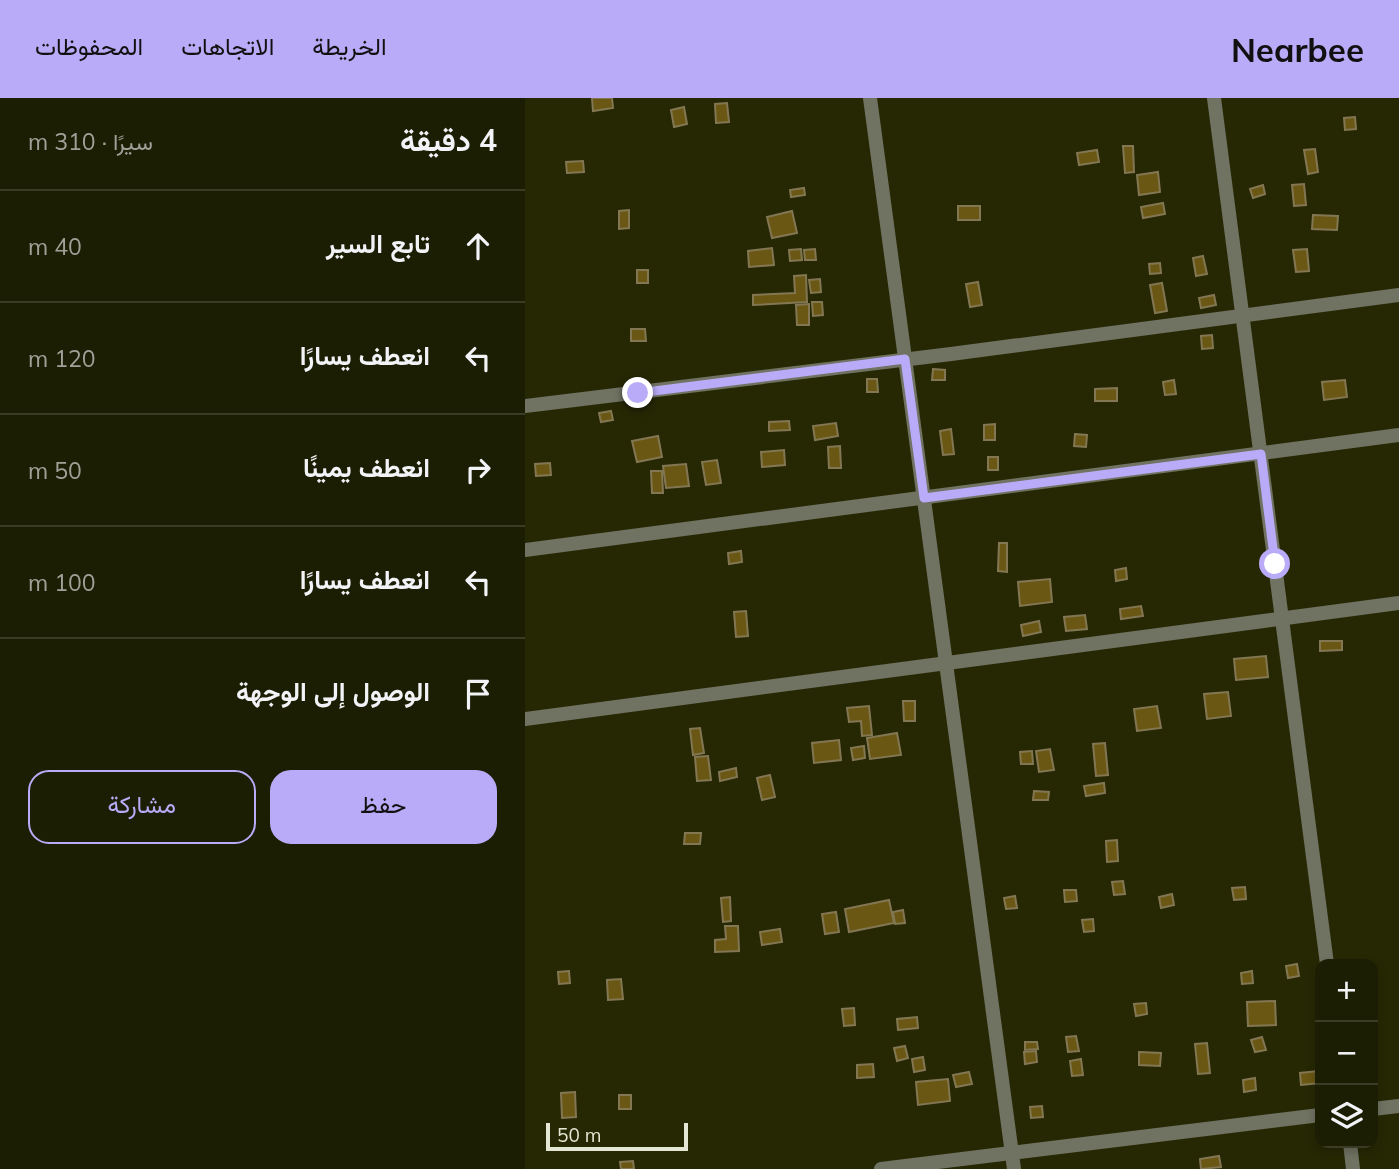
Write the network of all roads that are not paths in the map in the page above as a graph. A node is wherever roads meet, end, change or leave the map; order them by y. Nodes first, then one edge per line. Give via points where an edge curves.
1 (870, 98) edge
2 (1215, 98) edge
3 (1399, 295) edge
4 (1243, 315) junction
5 (905, 359) junction
6 (525, 406) edge
7 (1399, 435) edge
8 (1261, 454) junction
9 (924, 498) junction
10 (525, 550) edge
11 (1399, 603) edge
12 (1282, 619) junction
13 (946, 664) junction
14 (525, 719) edge
15 (1326, 959) edge
16 (1399, 1106) edge
17 (1378, 1108) edge
18 (1315, 1116) edge
19 (1351, 1148) edge
20 (1012, 1153) junction
21 (881, 1169) edge
22 (1014, 1169) edge
23 (1353, 1169) edge

1 - 5 street
2 - 4 street
3 - 4 street
4 - 5 street
4 - 8 street
5 - 6 street
5 - 9 street
7 - 8 street
8 - 9 street
8 - 12 street
9 - 10 street
9 - 13 street
11 - 12 street
12 - 13 street
12 - 15 street
13 - 14 street
13 - 20 street
16 - 17 street
18 - 20 street
19 - 23 street
20 - 21 street
20 - 22 street

